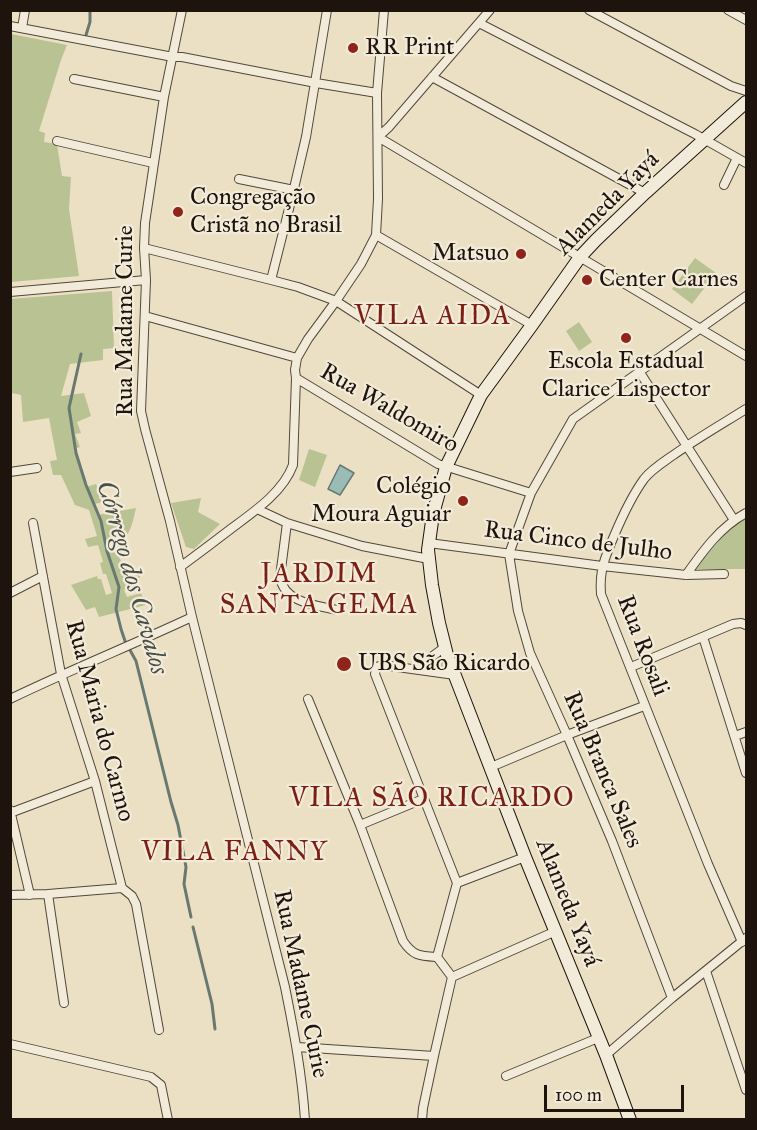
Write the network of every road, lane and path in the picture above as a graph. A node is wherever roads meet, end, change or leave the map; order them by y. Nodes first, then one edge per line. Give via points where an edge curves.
1 (25, 10) edge
2 (182, 10) edge
3 (327, 10) edge
4 (384, 10) edge
5 (490, 10) edge
6 (589, 10) edge
7 (732, 11) edge
8 (747, 20) edge
9 (479, 23) junction
10 (10, 26) edge
11 (22, 28) junction
12 (173, 57) junction
13 (432, 77) junction
14 (74, 79) dead end
15 (316, 83) junction
16 (747, 91) edge
17 (377, 93) junction
18 (164, 97) junction
19 (747, 102) edge
20 (378, 137) junction
21 (704, 140) junction
22 (57, 141) dead end
23 (737, 158) junction
24 (153, 163) junction
25 (747, 163) edge
26 (239, 179) dead end
27 (724, 185) dead end
28 (294, 189) junction
29 (645, 194) junction
30 (376, 235) junction
31 (144, 248) junction
32 (580, 257) junction
33 (146, 280) junction
34 (271, 280) junction
35 (10, 292) edge
36 (747, 296) edge
37 (336, 302) junction
38 (145, 316) junction
39 (532, 325) junction
40 (701, 329) junction
41 (747, 356) edge
42 (297, 358) junction
43 (639, 371) junction
44 (296, 378) junction
45 (481, 395) junction
46 (747, 409) edge
47 (687, 445) junction
48 (446, 467) junction
49 (37, 468) dead end
50 (10, 472) edge
51 (531, 493) junction
52 (257, 509) junction
53 (747, 513) edge
54 (734, 520) junction
55 (33, 523) dead end
56 (287, 523) junction
57 (429, 543) junction
58 (509, 554) junction
59 (429, 559) junction
60 (602, 566) junction
61 (180, 567) junction
62 (724, 574) dead end
63 (686, 575) junction
64 (43, 576) junction
65 (10, 593) edge
66 (337, 610) dead end
67 (192, 616) junction
68 (747, 625) edge
69 (703, 637) junction
70 (445, 646) junction
71 (631, 667) junction
72 (415, 669) junction
73 (61, 674) junction
74 (455, 675) junction
75 (10, 699) edge
76 (308, 699) dead end
77 (644, 706) junction
78 (747, 732) edge
79 (567, 735) junction
80 (735, 736) junction
81 (490, 767) junction
82 (747, 773) edge
83 (95, 781) junction
84 (423, 799) junction
85 (11, 812) edge
86 (360, 825) junction
87 (525, 857) junction
88 (456, 883) junction
89 (122, 888) junction
90 (48, 894) junction
91 (10, 895) edge
92 (30, 895) junction
93 (556, 931) junction
94 (744, 940) edge
95 (437, 957) junction
96 (706, 970) junction
97 (452, 977) junction
98 (672, 998) junction
99 (64, 1003) dead end
100 (159, 1030) dead end
101 (598, 1038) junction
102 (10, 1044) edge
103 (297, 1047) junction
104 (606, 1055) junction
105 (434, 1056) junction
106 (506, 1076) dead end
107 (747, 1090) edge
108 (168, 1119) edge
109 (305, 1119) edge
110 (423, 1119) edge
111 (630, 1119) edge

1 - 11 street
2 - 12 street, Rua Madame Curie
3 - 15 street
4 - 17 street
5 - 9 street
6 - 16 street
7 - 8 street
9 - 13 street
9 - 21 street
10 - 11 street
11 - 12 street
12 - 15 street
12 - 18 street, Rua Madame Curie
13 - 20 street
13 - 29 street
14 - 18 street
15 - 17 street
15 - 28 street
17 - 20 street
18 - 24 street, Rua Madame Curie
19 - 21 street, Alameda Yayá
20 - 30 street
20 - 32 street
21 - 23 street
21 - 29 street, Alameda Yayá
22 - 24 street
23 - 25 street
23 - 27 street
24 - 31 street, Rua Madame Curie
26 - 28 street
28 - 34 street
29 - 32 street, Alameda Yayá
30 - 37 street
30 - 39 street
31 - 33 street, Rua Madame Curie
31 - 34 street
32 - 39 street, Alameda Yayá
32 - 40 street
33 - 35 street
33 - 38 street, Rua Madame Curie
34 - 37 street
36 - 40 street
37 - 42 street
37 - 45 street
38 - 42 street
38 - 61 street, Rua Madame Curie via 141,411
39 - 45 street, Alameda Yayá
40 - 41 street
40 - 43 street
42 - 44 street
43 - 47 street
43 - 51 street via 573,419
44 - 48 street, Rua Waldomiro
44 - 52 street via 293,465 290,474
45 - 48 street, Alameda Yayá
46 - 47 street, Rua Rosali
47 - 54 street
47 - 60 street, Rua Rosali via 645,478 630,500
48 - 51 street, Rua Waldomiro
48 - 57 street, Alameda Yayá
49 - 50 street
51 - 58 street
52 - 56 street
52 - 61 street
53 - 54 street
54 - 63 street via 715,537
55 - 64 street, Rua Maria do Carmo
56 - 59 street via 362,546
56 - 66 street via 281,584 299,600
57 - 58 street, Rua Cinco de Julho
57 - 59 street, Alameda Yayá
58 - 60 street, Rua Cinco de Julho
58 - 79 street, Rua Branca Sales via 518,611 530,653
59 - 70 street, Alameda Yayá
60 - 63 street, Rua Cinco de Julho
60 - 71 street, Rua Rosali via 601,594
61 - 67 street, Rua Madame Curie
62 - 63 street, Rua Cinco de Julho
64 - 65 street
64 - 73 street, Rua Maria do Carmo
67 - 73 street
67 - 103 street, Rua Madame Curie
68 - 69 street via 733,624
69 - 71 street
69 - 80 street
70 - 72 street
70 - 74 street, Alameda Yayá
71 - 77 street, Rua Rosali
72 - 74 street
72 - 84 street via 383,664 376,667 375,674
73 - 75 street
73 - 83 street, Rua Maria do Carmo
74 - 81 street, Alameda Yayá
76 - 86 street
77 - 79 street
77 - 94 street, Rua Rosali via 708,864
78 - 80 street
79 - 81 street
79 - 98 street, Rua Branca Sales
80 - 82 street
81 - 87 street, Alameda Yayá
83 - 85 street
83 - 89 street, Rua Maria do Carmo
84 - 86 street
84 - 88 street
85 - 92 street
86 - 95 street via 403,941 420,956
87 - 88 street
87 - 93 street, Alameda Yayá
88 - 95 street
89 - 90 street
89 - 100 street, Rua Maria do Carmo via 136,904
90 - 92 street
90 - 99 street
91 - 92 street
93 - 97 street
93 - 101 street, Alameda Yayá
94 - 96 street
95 - 97 street
96 - 98 street
96 - 107 street
97 - 105 street
98 - 104 street
101 - 104 street, Alameda Yayá
101 - 106 street
102 - 108 street via 151,1077 161,1085
103 - 105 street
103 - 109 street, Rua Madame Curie
104 - 111 street, Alameda Yayá
105 - 110 street

